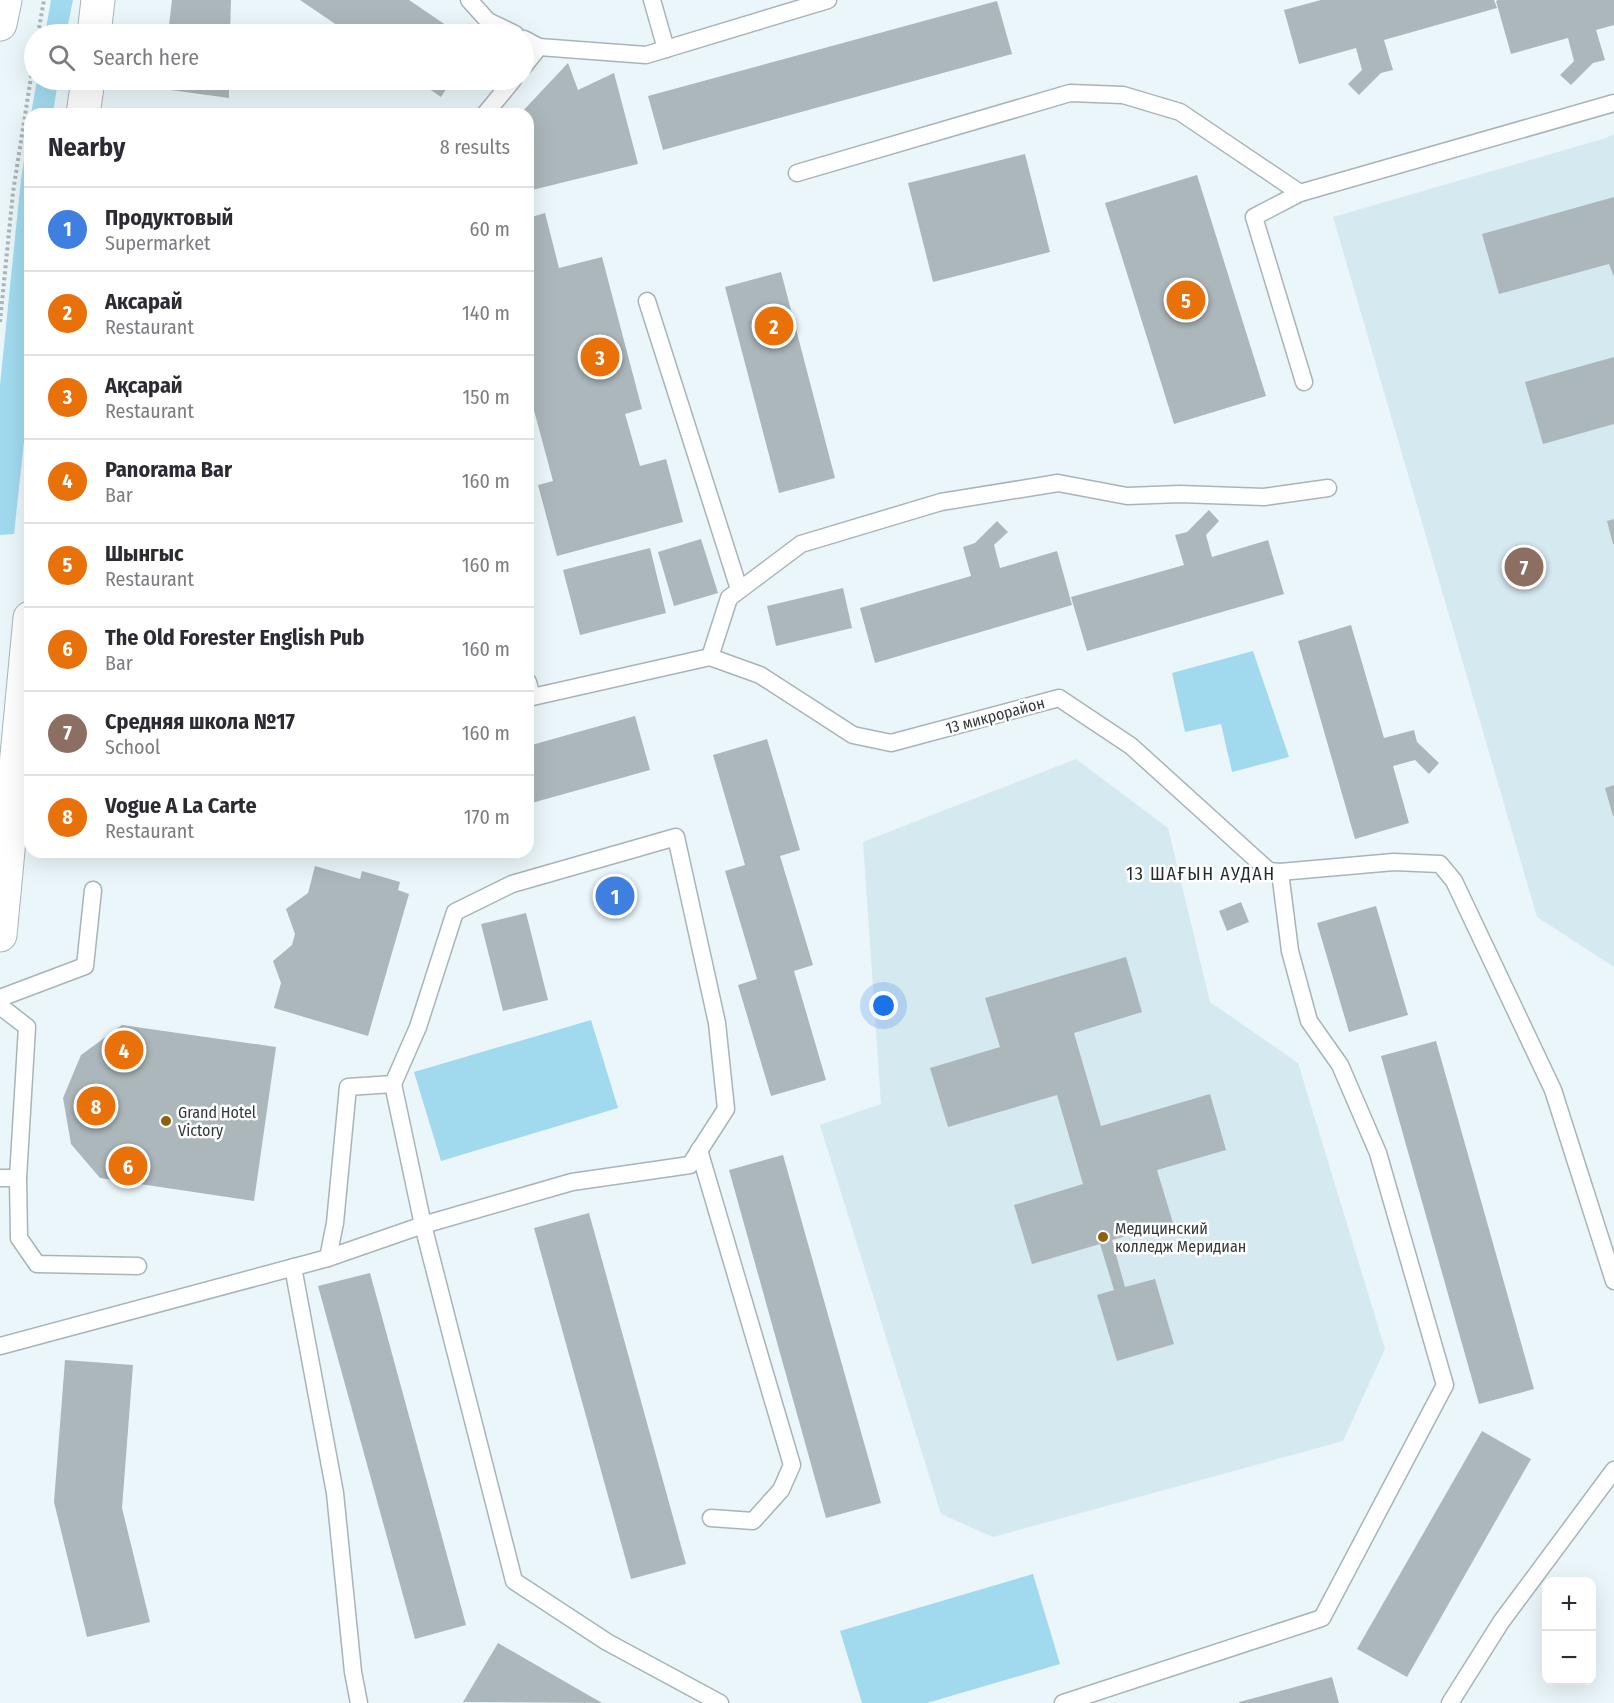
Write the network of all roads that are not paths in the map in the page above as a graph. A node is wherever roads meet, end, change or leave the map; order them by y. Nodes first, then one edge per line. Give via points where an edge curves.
1 (5, 0) edge
2 (98, 0) edge
3 (469, 0) edge
4 (652, 0) edge
5 (828, 0) edge
6 (0, 24) edge
7 (95, 24) edge
8 (494, 24) edge
9 (534, 44) edge
10 (539, 47) junction
11 (666, 49) junction
12 (534, 53) edge
13 (87, 90) edge
14 (505, 90) edge
15 (1614, 103) edge
16 (84, 108) edge
17 (490, 108) edge
18 (797, 173) dead end
19 (1300, 193) junction
20 (646, 301) dead end
21 (1304, 382) dead end
22 (1328, 488) dead end
23 (739, 590) junction
24 (710, 657) junction
25 (534, 691) edge
26 (24, 701) edge
27 (1280, 872) junction
28 (93, 890) dead end
29 (0, 935) edge
30 (0, 998) edge
31 (0, 1006) edge
32 (393, 1084) junction
33 (699, 1150) junction
34 (0, 1178) edge
35 (18, 1178) junction
36 (423, 1225) junction
37 (328, 1258) junction
38 (138, 1266) dead end
39 (293, 1267) junction
40 (1614, 1281) edge
41 (0, 1346) edge
42 (1614, 1470) edge
43 (711, 1518) dead end
44 (359, 1703) edge
45 (720, 1703) edge
46 (1063, 1703) edge
47 (1450, 1703) edge

1 - 6 street
2 - 7 street
3 - 8 lane
4 - 11 lane
5 - 11 lane
9 - 10 lane
10 - 11 lane via 646,55
10 - 12 lane
13 - 16 street
14 - 17 lane
15 - 19 lane
18 - 19 lane via 1070,93 1124,94 1180,112
19 - 21 lane via 1254,217
20 - 23 lane
22 - 23 lane via 1264,497 1127,496 1058,483 941,502 801,544
23 - 24 lane via 729,598
24 - 25 lane
24 - 27 lane, 13 микрорайон via 760,675 853,735 891,744 1059,698 1131,746 1269,871
26 - 29 street via 13,853
27 - 40 lane via 1394,862 1440,864 1454,881 1553,1090
27 - 46 lane via 1290,951 1309,1022 1340,1065 1378,1153 1445,1385 1322,1618
28 - 30 lane via 85,966
31 - 35 lane via 27,1027
32 - 33 lane via 418,1028 455,912 512,884 676,837 717,1023 726,1109
32 - 36 lane
32 - 37 lane via 348,1087
33 - 36 lane via 690,1165 572,1182
33 - 43 lane via 792,1465 781,1490 753,1521
34 - 35 lane
35 - 38 lane via 19,1238 37,1264
36 - 37 lane
36 - 45 lane via 514,1581 607,1642
37 - 39 lane
39 - 41 lane
39 - 44 lane via 335,1492
42 - 47 lane via 1501,1622

